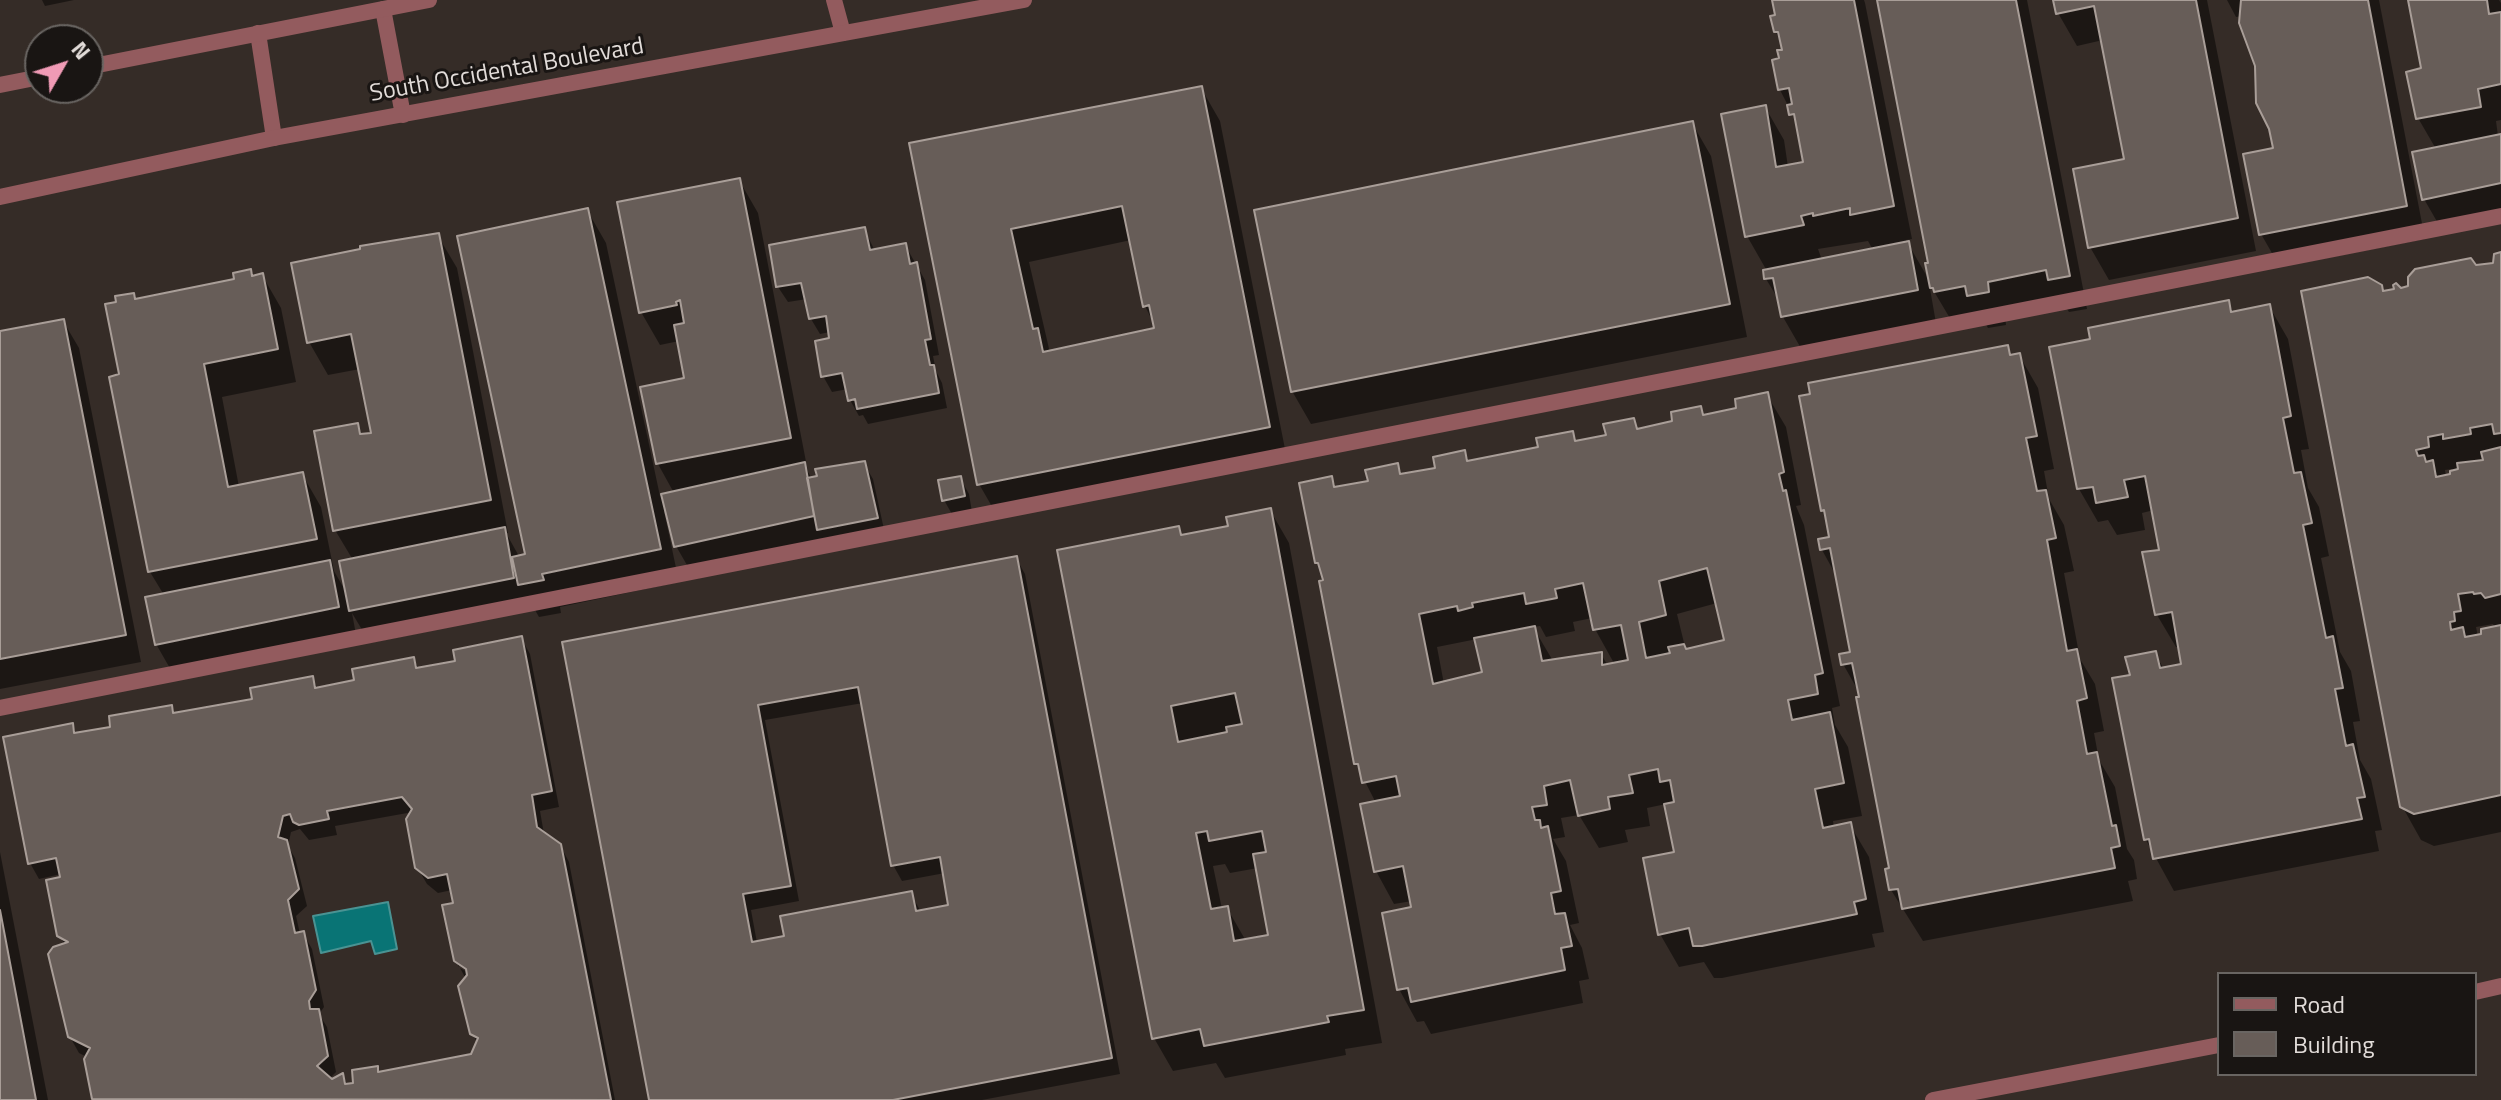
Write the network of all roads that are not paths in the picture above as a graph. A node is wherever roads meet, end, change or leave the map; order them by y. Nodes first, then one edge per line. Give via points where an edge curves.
1 (429, 0) edge
2 (834, 0) edge
3 (1024, 0) edge
4 (964, 5) edge
5 (383, 9) junction
6 (258, 33) junction
7 (843, 33) junction
8 (104, 64) edge
9 (24, 80) edge
10 (0, 85) edge
11 (403, 115) junction
12 (274, 138) junction
13 (0, 197) edge
14 (2501, 216) edge
15 (0, 708) edge
16 (2501, 986) edge
17 (2477, 992) edge
18 (2217, 1045) edge
19 (1933, 1100) edge

1 - 5 street
2 - 7 street
3 - 4 street, South Occidental Boulevard
4 - 7 street, South Occidental Boulevard
5 - 6 street
5 - 11 street
6 - 8 street
6 - 12 street
7 - 11 street, South Occidental Boulevard
9 - 10 street
11 - 12 street, South Occidental Boulevard
12 - 13 street, South Occidental Boulevard
14 - 15 street
16 - 17 street
18 - 19 street

